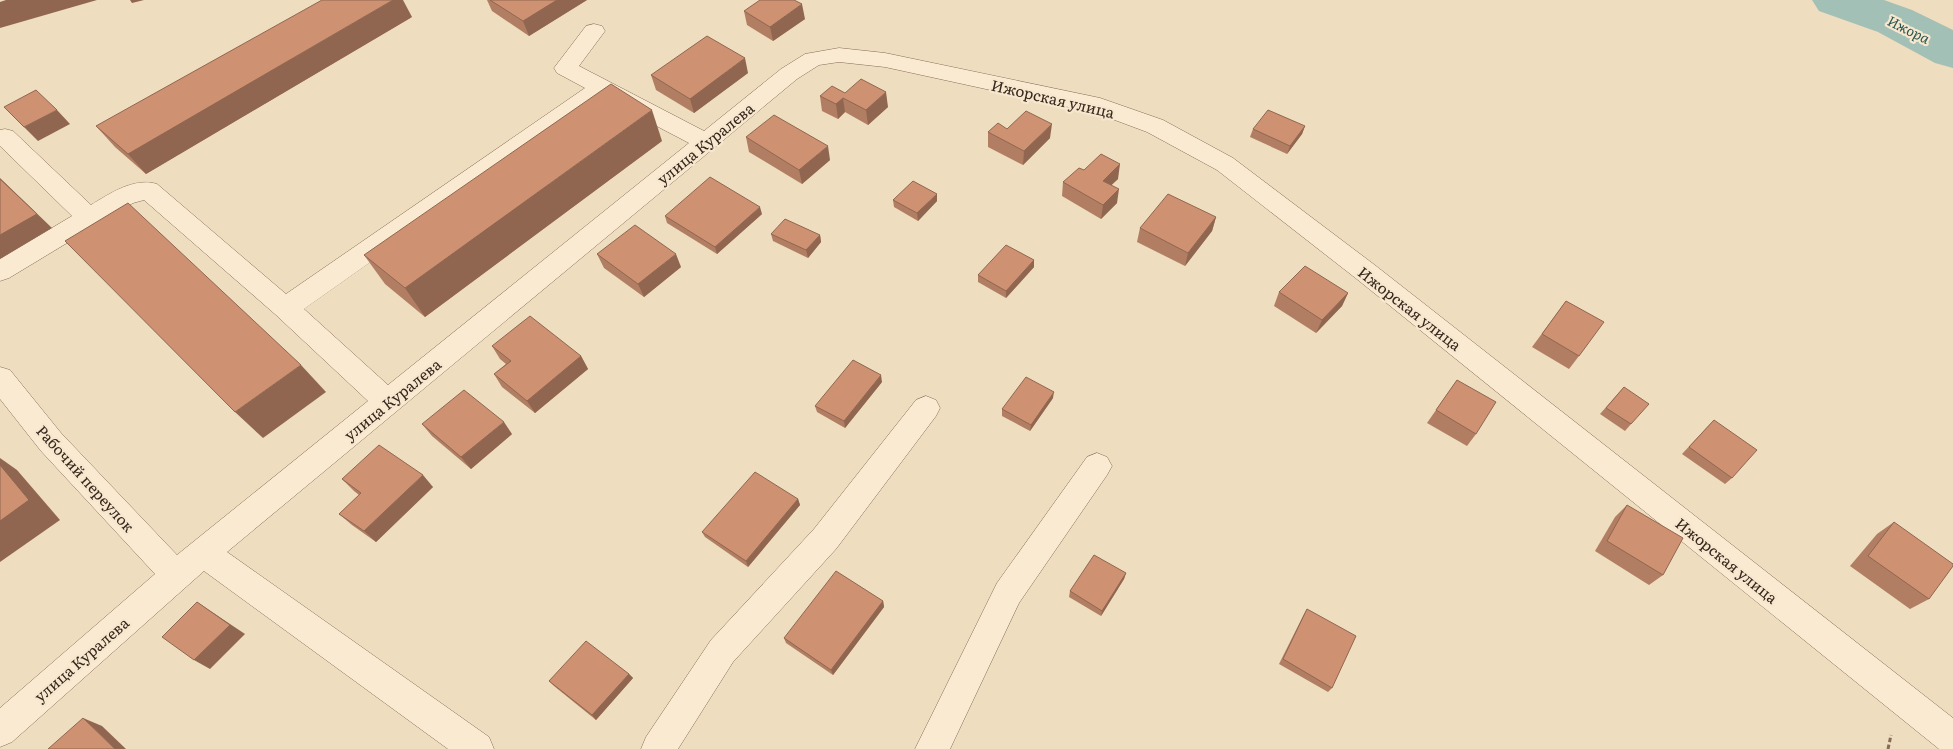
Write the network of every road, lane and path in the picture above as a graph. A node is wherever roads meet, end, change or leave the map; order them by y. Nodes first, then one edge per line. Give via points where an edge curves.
1 (594, 31) dead end
2 (789, 74) joint
3 (602, 87) junction
4 (5, 137) dead end
5 (706, 142) junction
6 (89, 218) junction
7 (0, 271) edge
8 (285, 308) junction
9 (0, 378) edge
10 (388, 402) junction
11 (926, 408) dead end
12 (1096, 466) dead end
13 (203, 553) junction
14 (176, 575) junction
15 (0, 730) edge
16 (1953, 739) edge
17 (477, 749) edge
18 (658, 749) edge
19 (932, 749) edge

1 - 3 street via 565,68
2 - 5 street, улица Куралева
2 - 16 street, Ижорская улица via 813,59 839,55 885,60 1100,106 1155,126 1225,164
3 - 5 street
3 - 8 street
4 - 6 street
5 - 10 street, улица Куралева
6 - 7 street
6 - 8 street via 125,196 148,190
8 - 10 street
9 - 14 street, Рабочий переулок via 51,442
10 - 13 street, улица Куралева
11 - 18 street via 825,539 722,651
12 - 19 street via 1008,593
13 - 14 street, улица Куралева
13 - 17 street
14 - 15 street, улица Куралева

